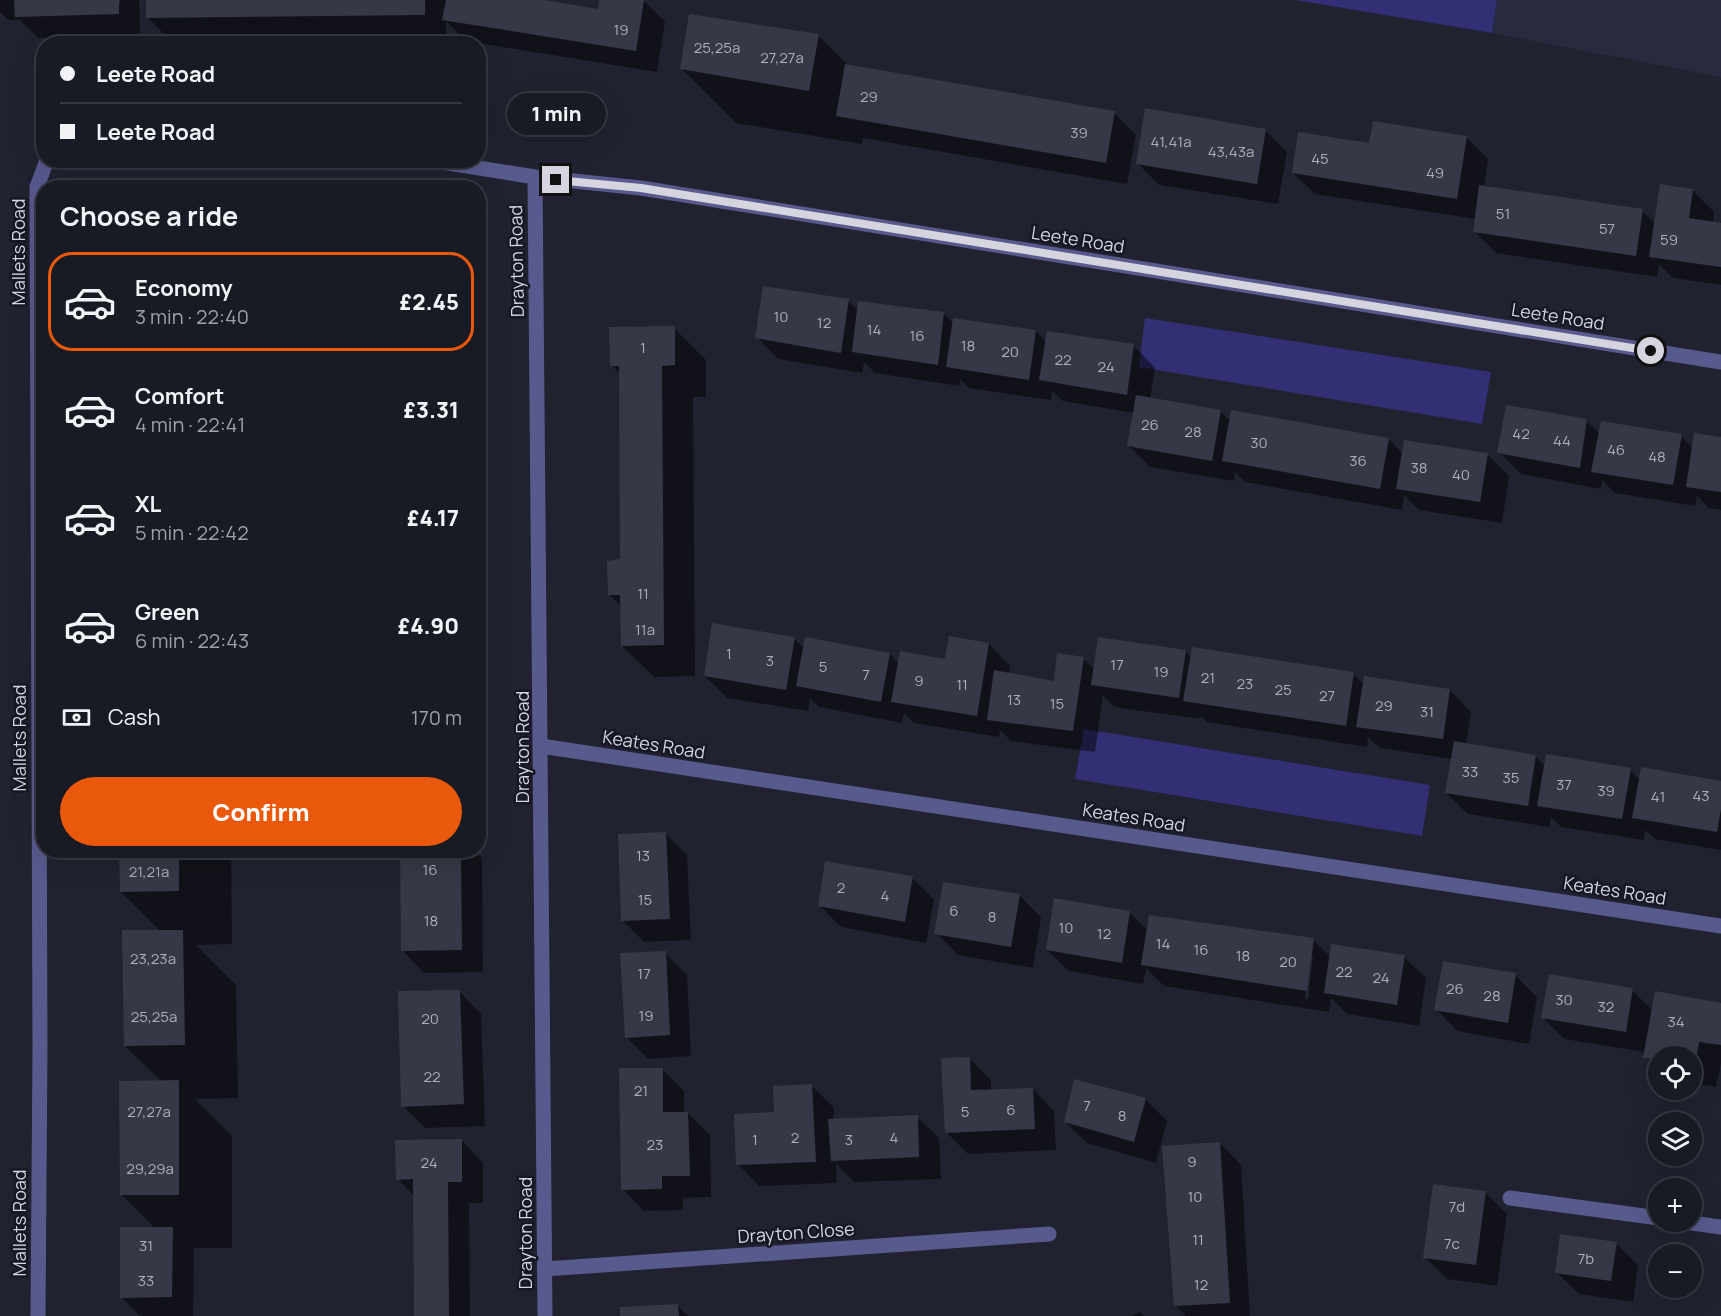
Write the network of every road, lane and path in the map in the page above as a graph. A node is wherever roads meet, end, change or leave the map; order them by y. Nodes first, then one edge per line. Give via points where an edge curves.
1 (479, 168) edge
2 (535, 177) junction
3 (1721, 362) edge
4 (541, 746) junction
5 (39, 858) edge
6 (1721, 926) edge
7 (1510, 1198) dead end
8 (1648, 1217) edge
9 (1702, 1224) edge
10 (1721, 1227) edge
11 (1049, 1234) dead end
12 (545, 1269) junction
13 (39, 1316) edge
14 (545, 1316) edge

1 - 2 street, Leete Road
2 - 3 street, Leete Road via 641,188
2 - 4 street, Drayton Road
4 - 6 street, Keates Road
4 - 12 street, Drayton Road
5 - 13 street, Mallets Road
7 - 8 street
9 - 10 street
11 - 12 street, Drayton Close
12 - 14 street, Drayton Road

